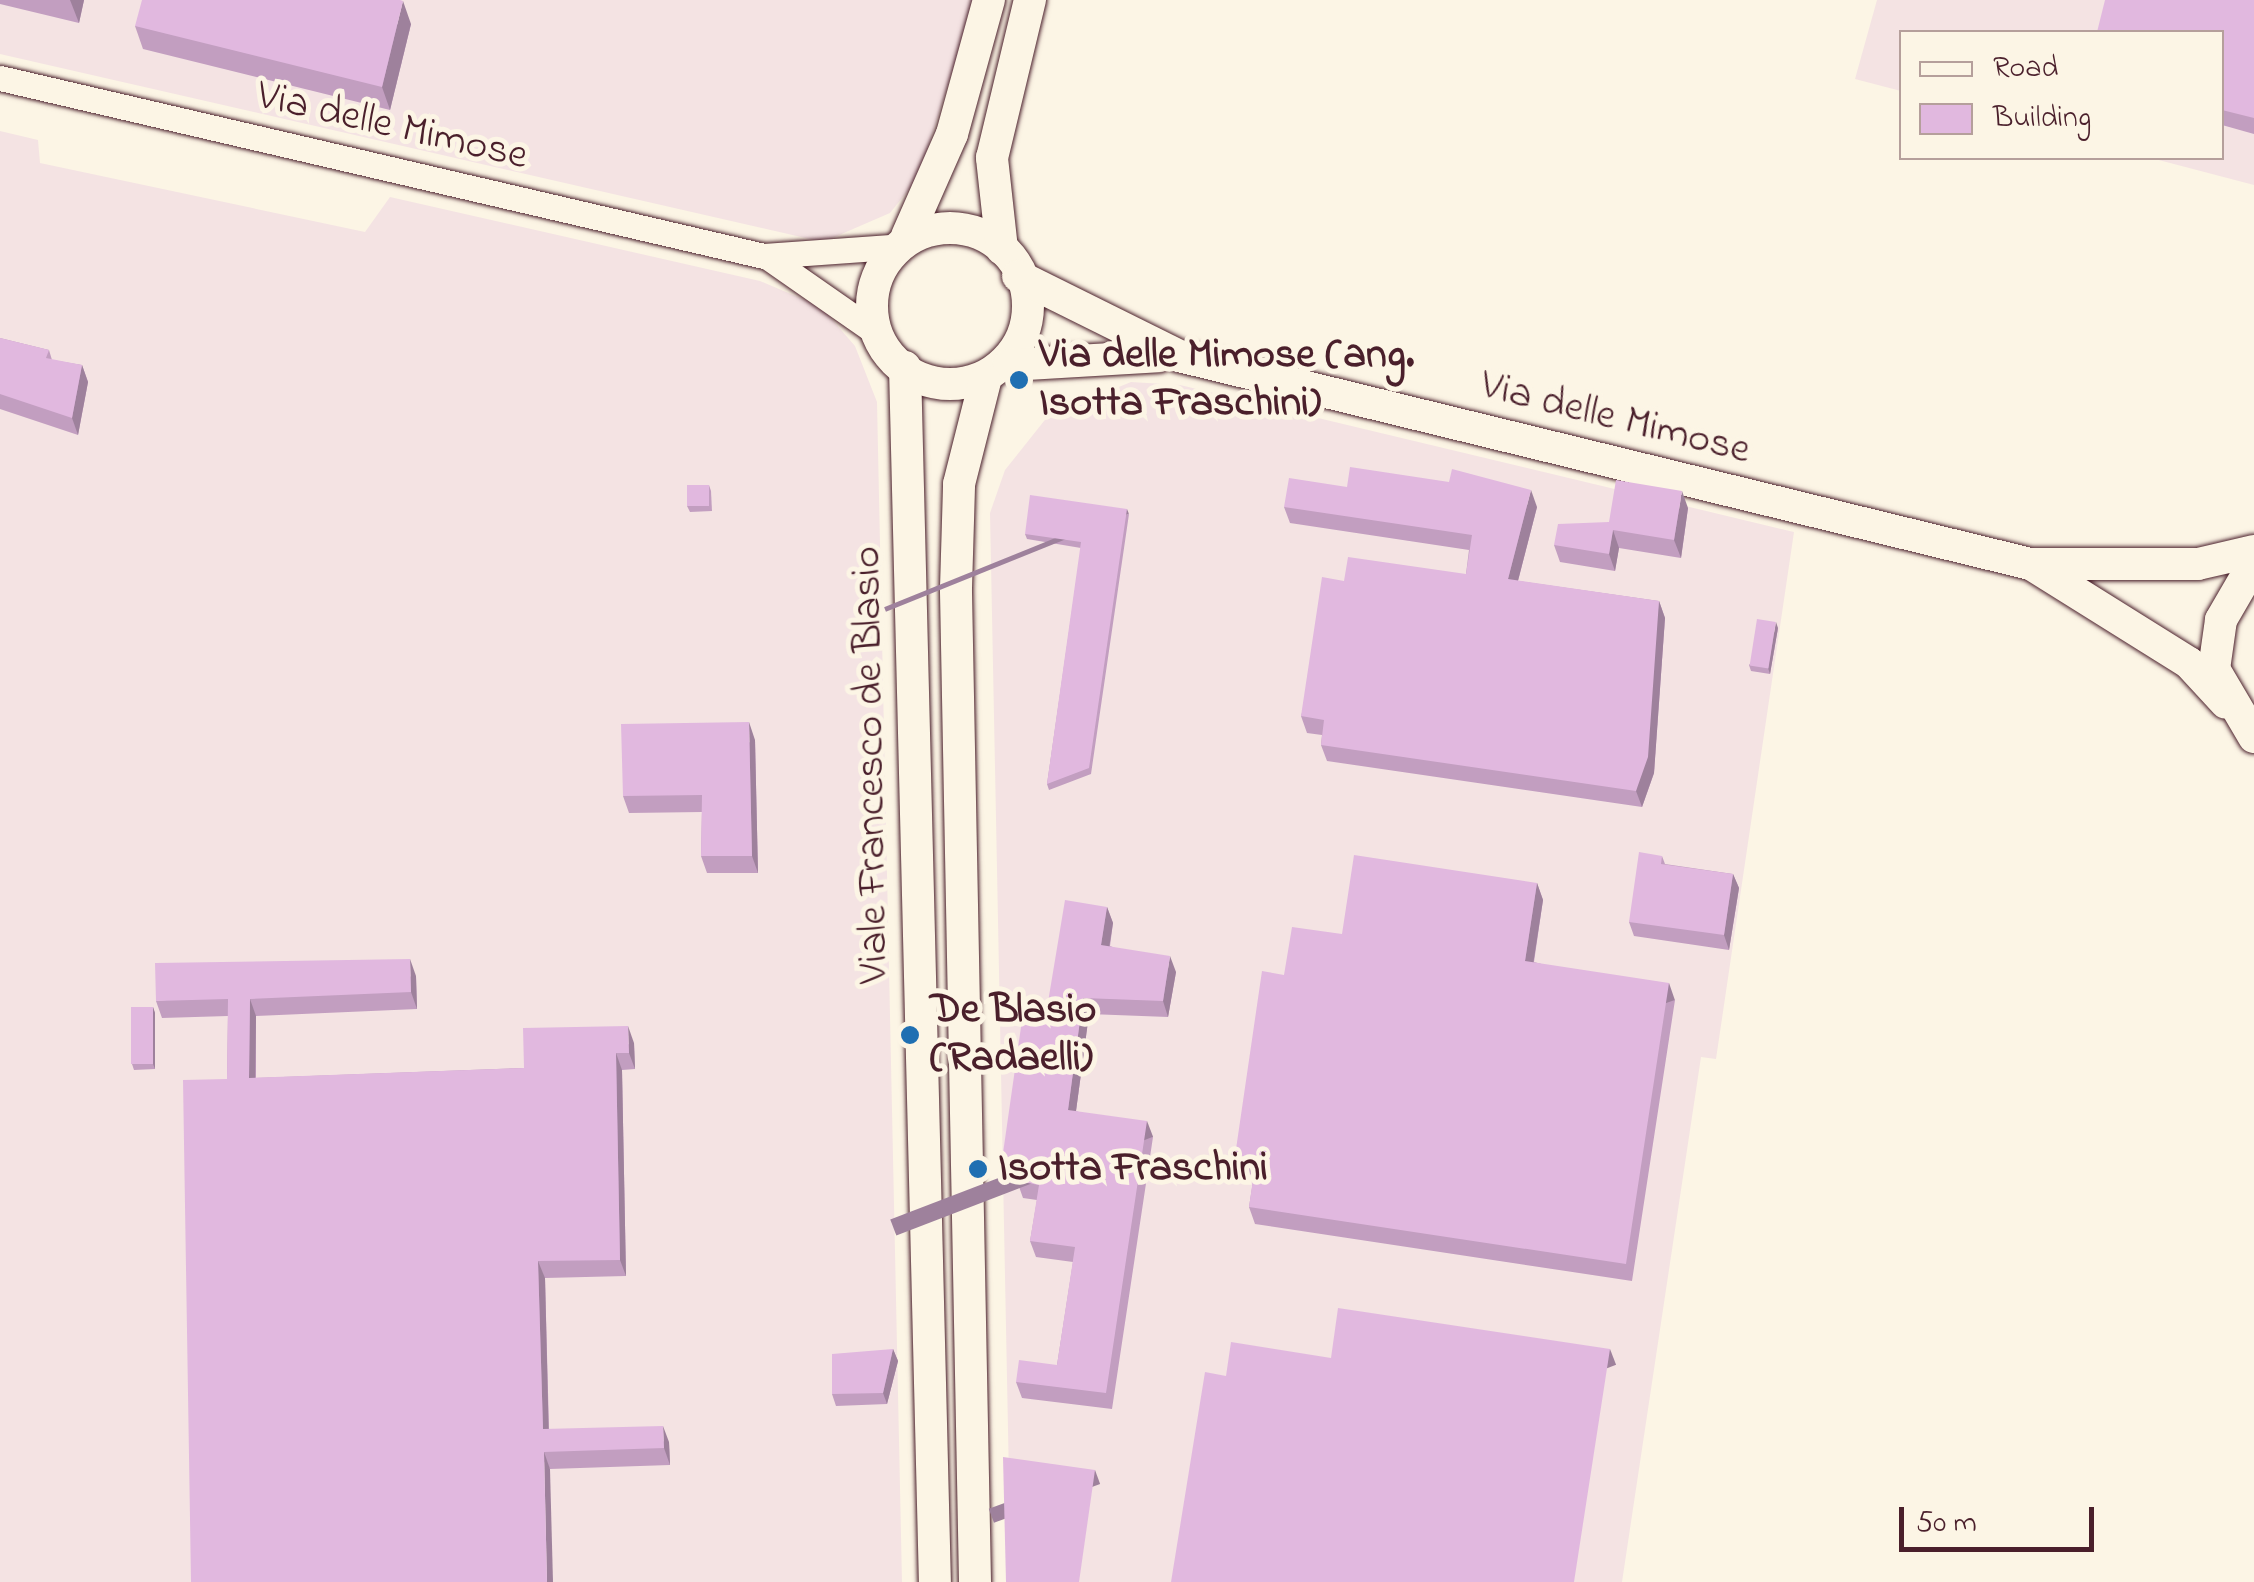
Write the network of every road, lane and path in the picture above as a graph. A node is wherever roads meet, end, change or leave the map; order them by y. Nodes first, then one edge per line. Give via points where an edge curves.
1 (989, 0) edge
2 (1030, 0) edge
3 (0, 78) edge
4 (899, 242) junction
5 (764, 256) junction
6 (1010, 262) junction
7 (882, 336) junction
8 (1179, 356) junction
9 (905, 367) junction
10 (997, 373) junction
11 (2254, 551) edge
12 (2254, 563) edge
13 (2030, 564) junction
14 (2226, 703) junction
15 (2254, 737) edge
16 (935, 1582) edge
17 (976, 1582) edge

1 - 4 street via 952,134
2 - 6 street via 992,158
3 - 5 street, Via delle Mimose
4 - 5 street
4 - 6 street via 954,231
4 - 7 street via 873,288
5 - 7 street
6 - 8 street, Via delle Mimose
6 - 10 street via 1026,336
7 - 9 street
8 - 10 street, Via delle Mimose
8 - 13 street, Via delle Mimose
9 - 10 street via 949,384
9 - 16 street, Viale Francesco de Blasio
10 - 17 street, Viale Francesco de Blasio via 959,484 956,588
11 - 13 street, Via delle Mimose via 2198,564
12 - 14 street via 2238,577 2222,620 2214,669
13 - 14 street, Via delle Mimose via 2190,663
14 - 15 street, Via delle Mimose

